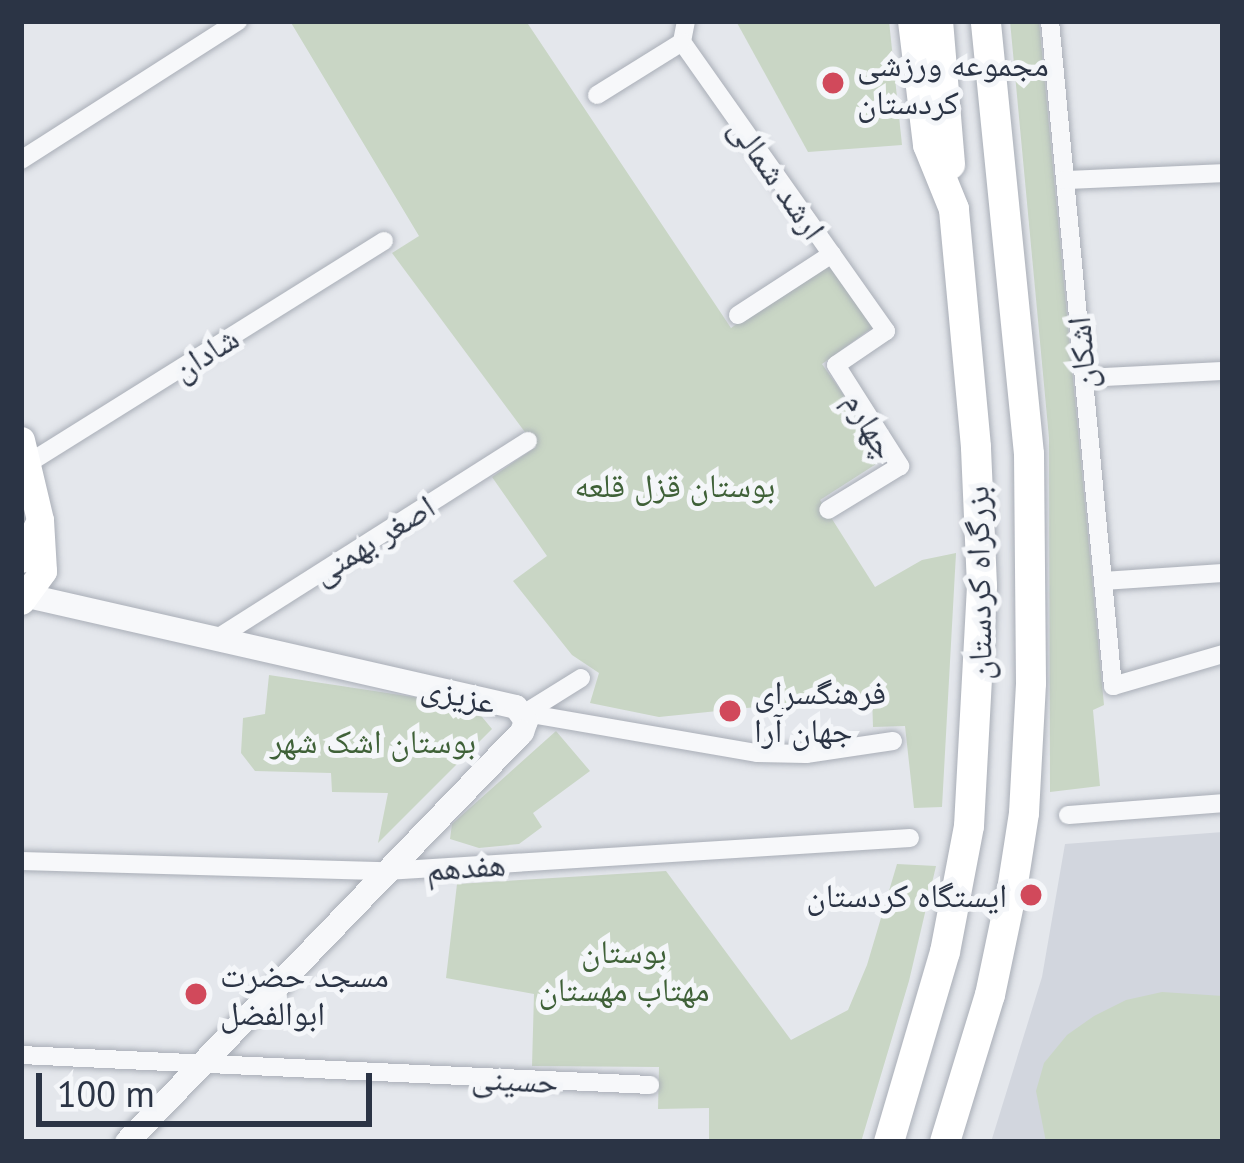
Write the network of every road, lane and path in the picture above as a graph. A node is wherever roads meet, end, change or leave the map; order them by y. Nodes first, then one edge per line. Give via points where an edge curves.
1 (238, 21) edge
2 (686, 21) edge
3 (914, 21) edge
4 (938, 21) edge
5 (986, 21) edge
6 (1050, 21) edge
7 (682, 42) junction
8 (597, 95) dead end
9 (21, 160) edge
10 (1223, 173) edge
11 (1065, 180) junction
12 (954, 209) junction
13 (383, 241) dead end
14 (832, 254) junction
15 (739, 315) dead end
16 (886, 331) joint
17 (1223, 371) edge
18 (1084, 378) junction
19 (528, 441) dead end
20 (24, 452) edge
21 (828, 510) dead end
22 (40, 520) junction
23 (21, 559) edge
24 (1223, 573) edge
25 (1103, 581) junction
26 (24, 598) edge
27 (219, 637) junction
28 (1223, 654) edge
29 (581, 678) dead end
30 (525, 713) junction
31 (893, 741) dead end
32 (1223, 803) edge
33 (1068, 815) dead end
34 (910, 838) dead end
35 (21, 862) edge
36 (386, 872) junction
37 (21, 1055) edge
38 (200, 1064) junction
39 (650, 1085) dead end
40 (127, 1142) edge
41 (890, 1142) edge
42 (945, 1142) edge

1 - 9 street
2 - 7 street
3 - 12 highway, بزرگراه کردستان via 928,145
4 - 12 highway
5 - 42 highway, بزرگراه کردستان via 1029,454 1031,683 1012,890
6 - 11 street, اشکان
7 - 8 street
7 - 14 street, ارشد شمالی
10 - 11 street
11 - 18 street, اشکان
12 - 41 highway, بزرگراه کردستان via 976,447 978,716 969,826 945,952
13 - 20 street, شادان
14 - 15 street
14 - 16 street, ارشد شمالی
16 - 21 street, چهارم via 836,365 899,466
17 - 18 street
18 - 25 street, اشکان
19 - 27 street, اصغر بهمنی
20 - 22 main road
22 - 23 main road
22 - 26 main road via 44,571
24 - 25 street
25 - 28 street, اشکان via 1113,686
26 - 27 street, عزیزی
27 - 30 street, عزیزی
29 - 30 street
30 - 31 street, عزیزی via 772,754
30 - 36 street via 522,732
32 - 33 street
34 - 36 street, هفدهم
35 - 36 street, هفدهم
36 - 38 street
37 - 38 street, حسینی
38 - 39 street, حسینی
38 - 40 street

